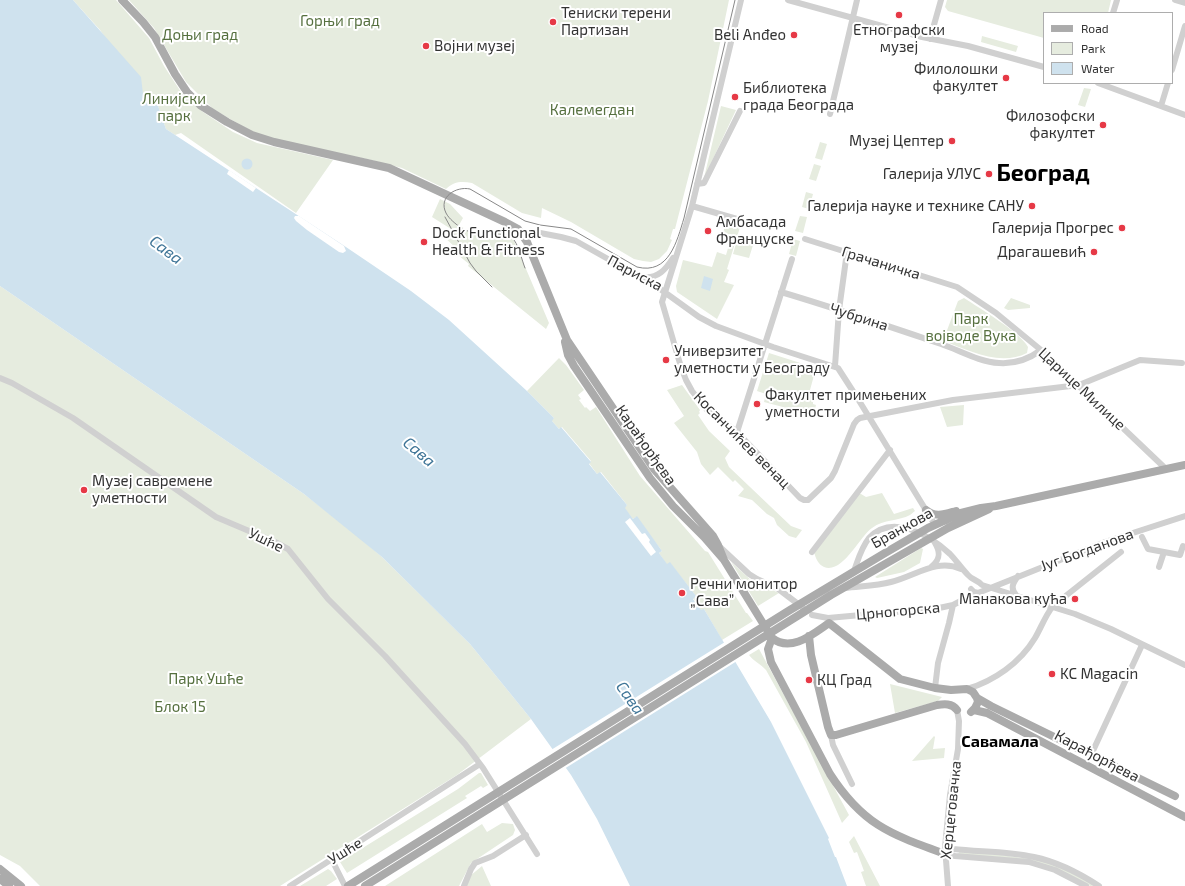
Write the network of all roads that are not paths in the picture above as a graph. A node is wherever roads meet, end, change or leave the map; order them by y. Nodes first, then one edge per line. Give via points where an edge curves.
1 (122, 0) edge
2 (741, 0) edge
3 (788, 0) edge
4 (857, 0) edge
5 (941, 0) edge
6 (1117, 0) edge
7 (1175, 0) edge
8 (1185, 3) edge
9 (1113, 12) edge
10 (852, 17) junction
11 (1185, 26) edge
12 (930, 39) junction
13 (1043, 67) edge
14 (1173, 67) edge
15 (1101, 84) edge
16 (1168, 84) edge
17 (1161, 106) junction
18 (740, 111) dead end
19 (830, 114) dead end
20 (1185, 114) edge
21 (697, 184) junction
22 (692, 206) junction
23 (737, 219) dead end
24 (523, 236) junction
25 (805, 239) dead end
26 (679, 250) junction
27 (847, 252) junction
28 (792, 260) dead end
29 (640, 277) junction
30 (665, 292) junction
31 (781, 292) junction
32 (839, 310) junction
33 (996, 313) joint
34 (564, 335) junction
35 (764, 344) junction
36 (1042, 350) junction
37 (1182, 363) dead end
38 (835, 366) junction
39 (0, 378) edge
40 (1079, 385) junction
41 (869, 416) junction
42 (737, 432) junction
43 (890, 450) junction
44 (1185, 465) edge
45 (1166, 469) junction
46 (996, 506) junction
47 (926, 510) junction
48 (971, 510) junction
49 (1185, 516) edge
50 (932, 527) junction
51 (1142, 537) dead end
52 (935, 543) junction
53 (719, 546) junction
54 (1183, 546) dead end
55 (812, 552) dead end
56 (1121, 552) dead end
57 (1164, 552) junction
58 (724, 560) junction
59 (1159, 567) dead end
60 (929, 568) junction
61 (963, 570) junction
62 (854, 571) junction
63 (1018, 576) junction
64 (976, 587) junction
65 (990, 587) junction
66 (842, 589) junction
67 (1017, 596) junction
68 (953, 605) junction
69 (1053, 606) junction
70 (812, 615) junction
71 (843, 616) junction
72 (827, 624) junction
73 (809, 636) junction
74 (772, 638) junction
75 (1142, 645) junction
76 (1185, 665) edge
77 (935, 688) junction
78 (964, 689) junction
79 (977, 698) junction
80 (956, 708) joint
81 (831, 735) junction
82 (1091, 755) junction
83 (480, 764) junction
84 (852, 784) dead end
85 (1176, 796) dead end
86 (1185, 817) edge
87 (526, 835) junction
88 (945, 851) junction
89 (537, 854) dead end
90 (332, 860) junction
91 (0, 869) edge
92 (0, 879) edge
93 (9, 886) edge
94 (21, 886) edge
95 (290, 886) edge
96 (348, 886) edge
97 (365, 886) edge
98 (464, 886) edge
99 (948, 886) edge
100 (1086, 886) edge
101 (1099, 886) edge

1 - 24 main road via 152,33 187,92 215,115 260,138 379,165 395,171 513,225
2 - 21 street, Париска
3 - 10 street
4 - 10 street
5 - 12 street
6 - 9 street
7 - 8 street
10 - 12 street
10 - 19 street
11 - 14 street
12 - 13 street via 968,46
15 - 17 street
16 - 17 street
17 - 20 street
18 - 21 street via 704,183
21 - 22 street, Париска
22 - 23 street
22 - 26 street, Париска
24 - 29 street, Париска via 535,232 576,241
24 - 34 main road, Карађорђева
25 - 27 street, Грачаничка
26 - 29 street via 663,272 649,278
26 - 30 street, Париска
27 - 32 street
27 - 33 street, Грачаничка via 957,287
28 - 31 street
29 - 30 street, Париска
30 - 35 street via 716,326
30 - 42 street, Косанчићев венац via 662,302 686,380 708,410
31 - 32 street, Чубрина
31 - 35 street
32 - 36 street, Чубрина via 986,361 1010,363 1023,360
32 - 38 street
33 - 36 street, Царице Милице
34 - 53 main road, Карађорђева via 651,464
34 - 58 main road, Карађорђева via 568,354 574,366 650,478
35 - 38 street
35 - 42 street
36 - 40 street, Царице Милице
37 - 40 street via 1140,360
38 - 41 street via 840,369
39 - 83 street, Ушће via 73,418 216,517 288,549 328,599 406,678
40 - 41 street via 953,400
40 - 45 street, Царице Милице
41 - 42 street, Косанчићев венац via 856,420 831,478 806,500 800,498
41 - 43 street
43 - 47 street
43 - 55 street
44 - 45 main road, Бранкова
45 - 46 main road, Бранкова
46 - 48 main road, Бранкова
46 - 66 main road, Бранкова via 912,548
47 - 48 main road via 937,515
47 - 50 street
48 - 50 main road, Бранкова
49 - 63 street, Југ Богданова via 1123,536
50 - 62 main road, Бранкова
51 - 57 street via 1148,549
52 - 60 street via 940,552 936,562
52 - 61 street via 950,554
52 - 62 street via 901,527 882,529 873,534 862,549
53 - 58 main road, Карађорђева
53 - 70 street, Карађорђева via 749,574 778,588
54 - 57 street via 1180,555
56 - 69 street
57 - 59 street
58 - 74 main road, Карађорђева
60 - 61 street via 950,565
60 - 66 street via 891,582
61 - 64 street
62 - 96 main road, Бранкова
63 - 65 street, Југ Богданова
63 - 67 street via 1012,586
64 - 65 street
64 - 68 street, Црногорска via 968,597
65 - 67 street
66 - 97 main road, Бранкова
67 - 69 street
68 - 71 street, Црногорска
68 - 77 street via 938,663
69 - 75 street via 1100,624
69 - 78 street via 1022,655 978,686
70 - 71 street, Црногорска via 828,618
70 - 72 street, Карађорђева
71 - 72 street, Црногорска
72 - 73 main road
72 - 77 main road, Карађорђева via 900,679
73 - 74 main road via 789,644
73 - 81 main road via 811,655
74 - 88 main road via 768,649 771,662 840,789 858,810 878,826 910,842
75 - 76 street
75 - 82 street
77 - 78 main road, Карађорђева
78 - 79 main road, Карађорђева via 973,692
79 - 82 main road, Карађорђева
79 - 86 main road, Карађорђева via 978,704 973,711 987,713
80 - 81 main road via 945,704 937,705
80 - 88 street, Херцеговачка via 959,721 958,748 950,795
81 - 84 street via 833,745
82 - 85 main road, Карађорђева
83 - 87 street, Ушће
83 - 90 street, Ушће
87 - 89 street, Ушће
87 - 98 street via 493,856 475,863
88 - 99 street, Херцеговачка
88 - 100 street via 955,856 1030,862 1055,870
88 - 101 street via 953,849 1035,857 1068,868
90 - 95 street, Ушће
90 - 96 street via 339,874 346,878
91 - 94 main road
92 - 93 main road

